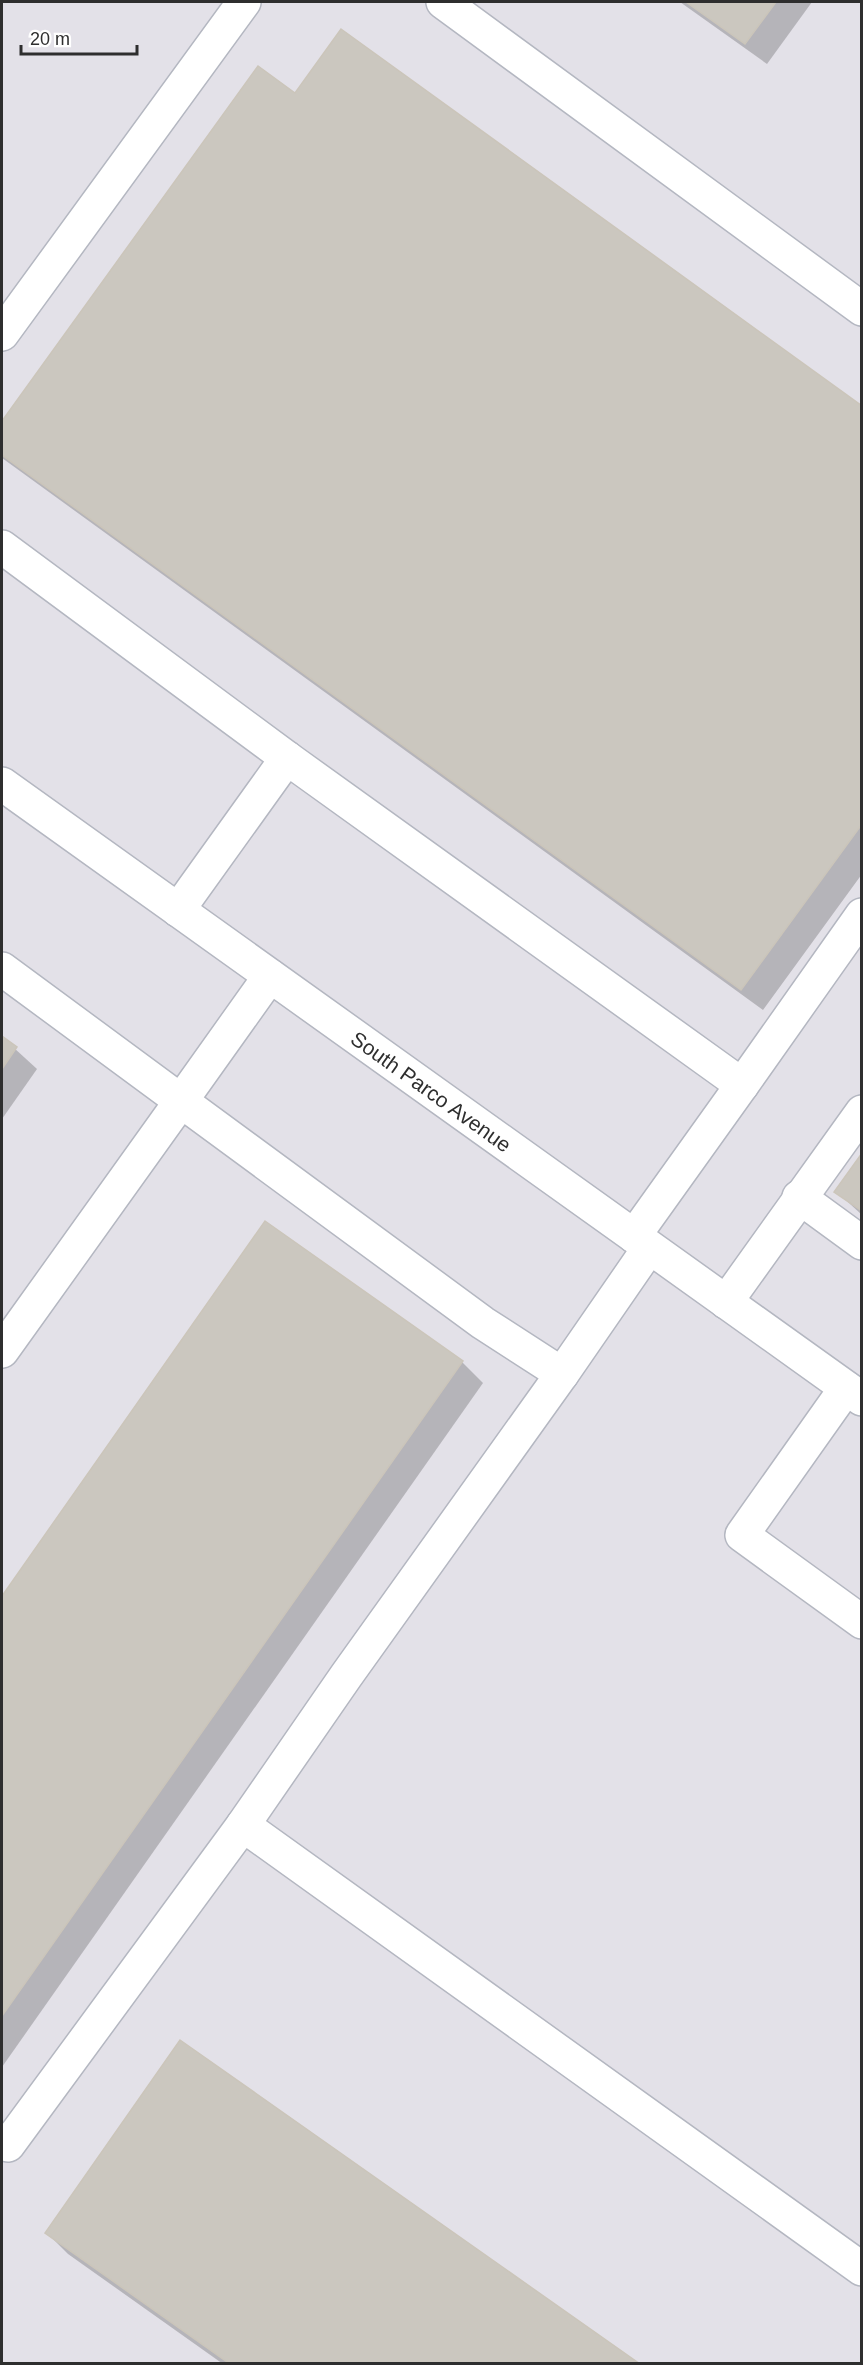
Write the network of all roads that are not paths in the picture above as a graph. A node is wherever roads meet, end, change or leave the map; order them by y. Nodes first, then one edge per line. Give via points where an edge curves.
1 (244, 2) edge
2 (443, 2) edge
3 (861, 309) edge
4 (2, 334) edge
5 (2, 547) edge
6 (287, 758) junction
7 (2, 784) edge
8 (178, 910) junction
9 (861, 915) edge
10 (2, 969) edge
11 (270, 976) junction
12 (742, 1085) junction
13 (182, 1101) junction
14 (861, 1112) edge
15 (799, 1197) junction
16 (642, 1242) junction
17 (861, 1243) edge
18 (726, 1302) junction
19 (2, 1351) edge
20 (562, 1374) junction
21 (854, 1393) edge
22 (861, 1622) edge
23 (243, 1826) junction
24 (2, 2140) edge
25 (861, 2269) edge

1 - 4 street
2 - 3 street
5 - 6 street
6 - 8 street
6 - 12 street
7 - 8 street, South Parco Avenue
8 - 11 street, South Parco Avenue
9 - 12 street
10 - 13 street
11 - 13 street
11 - 16 street, South Parco Avenue
12 - 16 street
13 - 19 street
13 - 20 street via 483,1323
14 - 15 street
15 - 17 street
15 - 18 street
16 - 18 street, South Parco Avenue
16 - 20 street
18 - 21 street, South Parco Avenue
20 - 23 street
21 - 22 street via 742,1535
23 - 24 street via 8,2145
23 - 25 street

